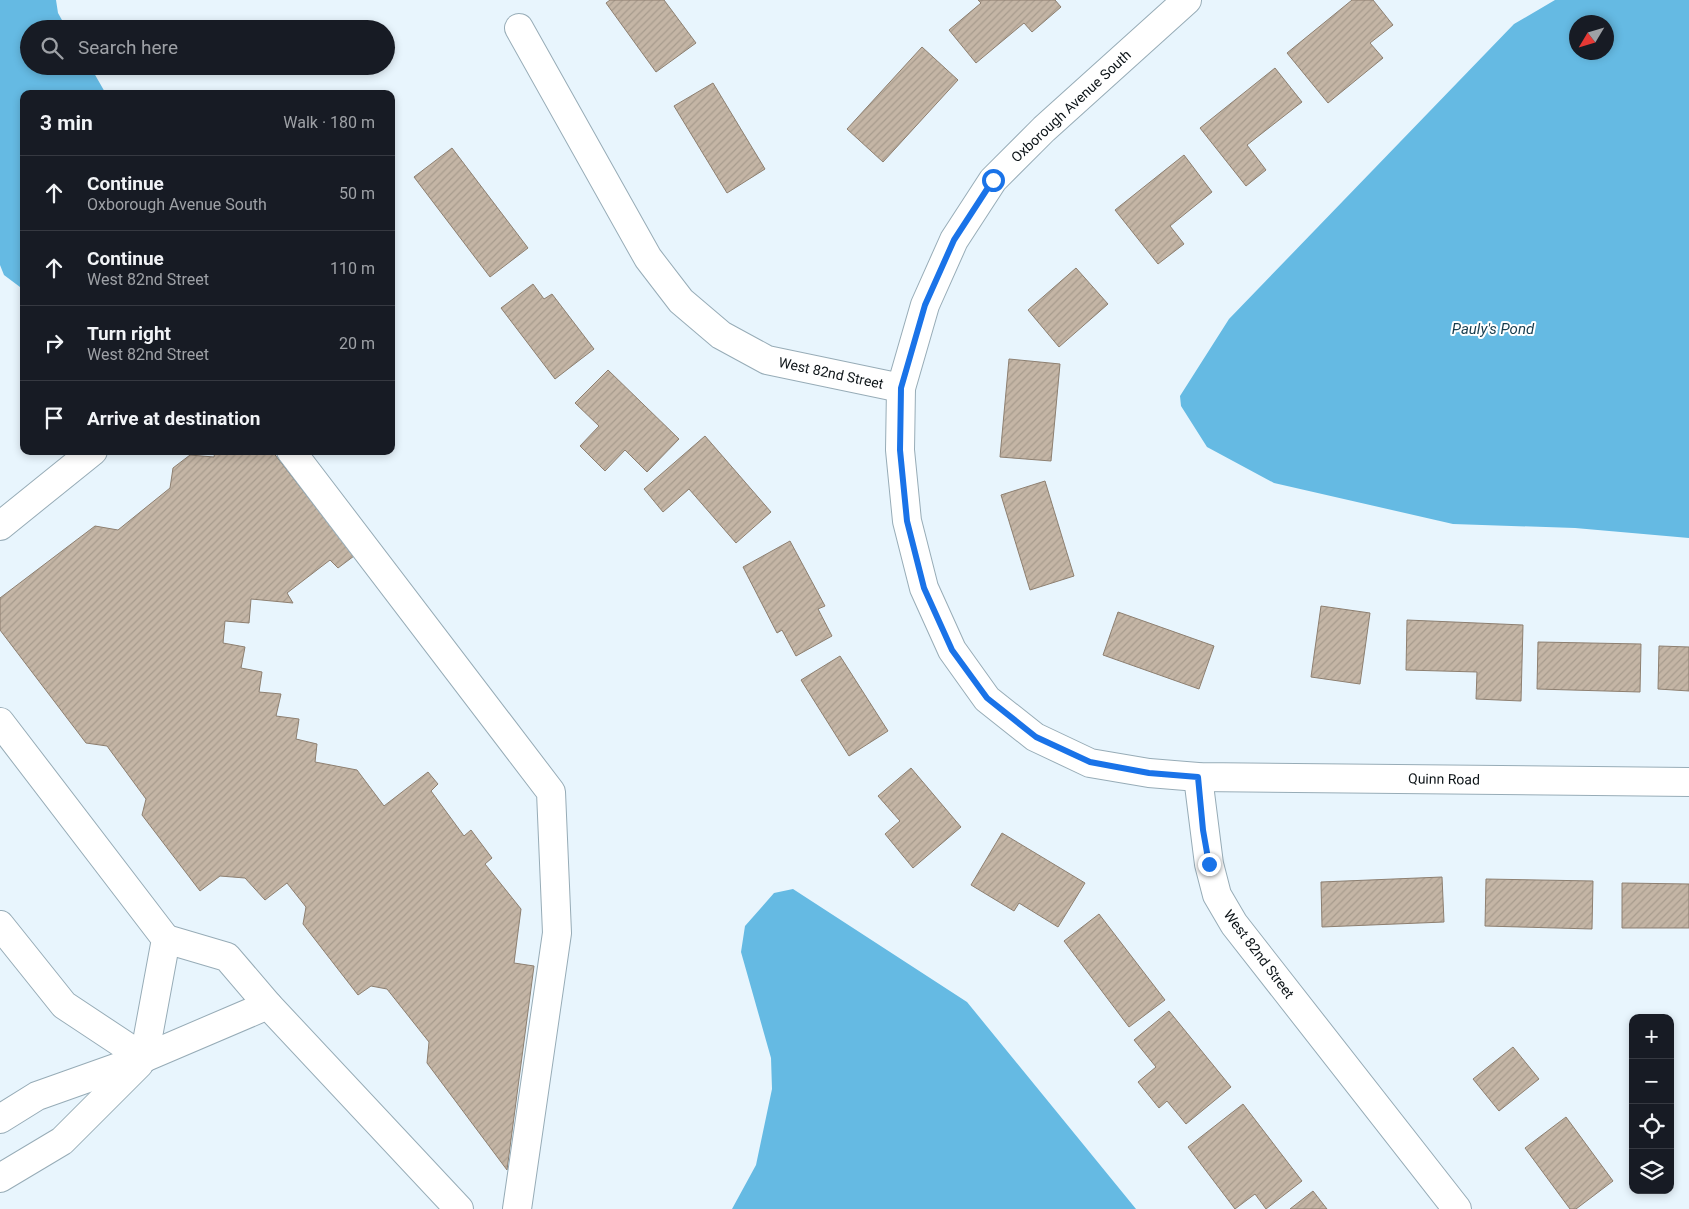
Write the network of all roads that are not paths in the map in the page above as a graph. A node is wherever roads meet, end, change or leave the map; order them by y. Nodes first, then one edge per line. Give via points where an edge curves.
1 (1187, 0) edge
2 (519, 28) dead end
3 (901, 388) junction
4 (88, 455) edge
5 (294, 455) edge
6 (0, 526) edge
7 (0, 722) edge
8 (1198, 777) junction
9 (1689, 782) edge
10 (0, 926) edge
11 (166, 940) junction
12 (268, 1005) junction
13 (144, 1058) junction
14 (0, 1119) edge
15 (0, 1178) edge
16 (459, 1209) edge
17 (517, 1209) edge
18 (1457, 1209) edge

1 - 3 street, Oxborough Avenue South via 1044,129 993,180 954,240 925,305
2 - 3 street, West 82nd Street via 648,258 681,301 721,335 767,360
3 - 8 street, West 82nd Street via 900,450 907,521 924,588 952,650 987,698 1036,737 1090,762 1149,773
4 - 6 street
5 - 17 street via 551,792 557,933
7 - 11 street
8 - 9 street, Quinn Road
8 - 18 street, West 82nd Street via 1209,864 1217,895 1234,924
10 - 13 street via 64,1005
11 - 12 street via 227,957
11 - 13 street
12 - 13 street
12 - 16 street
13 - 14 street via 38,1096
13 - 15 street via 62,1141

